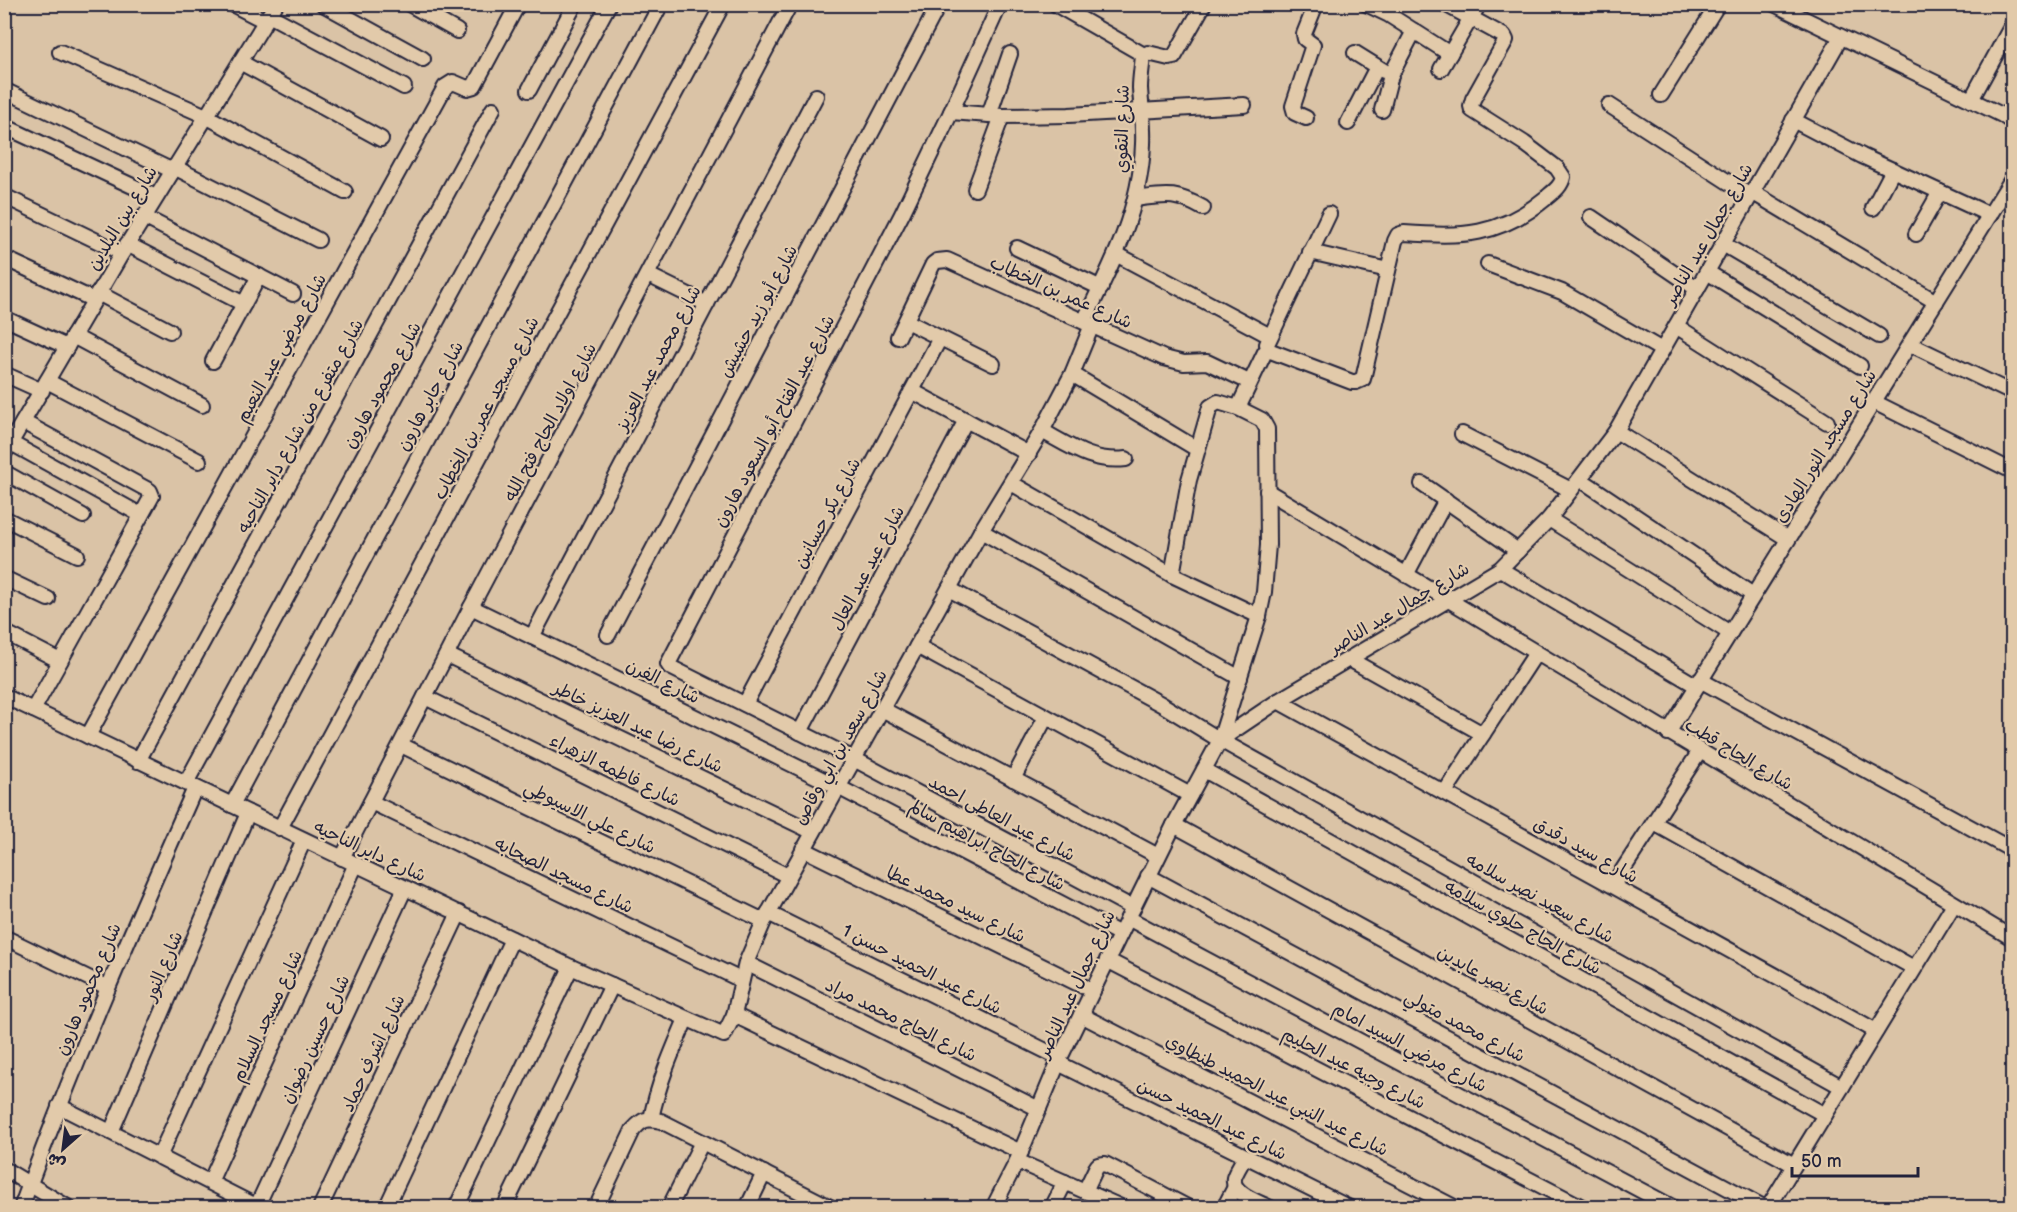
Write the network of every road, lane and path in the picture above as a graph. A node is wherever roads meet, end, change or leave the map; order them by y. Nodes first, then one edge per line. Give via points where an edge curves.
1 (232, 4) edge
2 (323, 4) edge
3 (409, 4) edge
4 (518, 4) edge
5 (575, 4) edge
6 (609, 4) edge
7 (661, 4) edge
8 (723, 4) edge
9 (790, 4) edge
10 (939, 4) edge
11 (1000, 4) edge
12 (1055, 4) edge
13 (1316, 4) edge
14 (1366, 4) edge
15 (1445, 4) edge
16 (1479, 4) edge
17 (1718, 4) edge
18 (1774, 4) edge
19 (1202, 5) edge
20 (270, 14) edge
21 (1471, 19) junction
22 (2013, 25) edge
23 (457, 31) dead end
24 (1414, 31) junction
25 (1841, 37) junction
26 (60, 52) dead end
27 (1355, 53) dead end
28 (1010, 54) dead end
29 (1450, 54) junction
30 (1144, 55) junction
31 (423, 59) dead end
32 (240, 62) junction
33 (1377, 66) junction
34 (1441, 69) dead end
35 (1391, 75) junction
36 (404, 87) dead end
37 (4, 90) edge
38 (529, 90) dead end
39 (1661, 95) dead end
40 (816, 96) dead end
41 (1971, 100) junction
42 (1244, 105) dead end
43 (1609, 105) dead end
44 (494, 109) dead end
45 (1382, 110) dead end
46 (1142, 111) junction
47 (951, 112) junction
48 (206, 116) junction
49 (996, 116) junction
50 (1306, 118) dead end
51 (2009, 118) edge
52 (1793, 120) junction
53 (1348, 123) dead end
54 (4, 126) edge
55 (381, 140) dead end
56 (173, 169) junction
57 (1893, 170) junction
58 (2013, 179) edge
59 (975, 189) dead end
60 (345, 192) dead end
61 (1940, 192) junction
62 (1751, 194) junction
63 (4, 196) edge
64 (156, 197) junction
65 (1135, 199) junction
66 (1203, 208) dead end
67 (1874, 208) dead end
68 (1329, 214) dead end
69 (1990, 215) junction
70 (144, 217) junction
71 (1591, 217) dead end
72 (1916, 234) dead end
73 (318, 240) dead end
74 (1723, 244) junction
75 (125, 248) junction
76 (1017, 248) dead end
77 (1310, 252) junction
78 (1116, 254) junction
79 (4, 258) edge
80 (1488, 264) dead end
81 (1388, 270) junction
82 (1707, 272) junction
83 (648, 275) junction
84 (259, 276) junction
85 (1101, 288) junction
86 (1697, 288) junction
87 (293, 294) dead end
88 (96, 297) junction
89 (1936, 302) junction
90 (244, 304) junction
91 (706, 304) junction
92 (4, 318) edge
93 (906, 321) junction
94 (1088, 323) junction
95 (1676, 326) junction
96 (170, 332) dead end
97 (1270, 336) junction
98 (1879, 336) dead end
99 (898, 337) dead end
100 (940, 338) junction
101 (70, 341) junction
102 (1910, 344) junction
103 (1266, 350) junction
104 (1662, 350) junction
105 (213, 362) dead end
106 (993, 364) dead end
107 (1860, 366) dead end
108 (4, 374) edge
109 (1072, 374) junction
110 (1249, 382) junction
111 (44, 386) junction
112 (912, 391) junction
113 (2013, 393) edge
114 (1874, 402) junction
115 (202, 405) dead end
116 (1238, 408) junction
117 (966, 420) junction
118 (23, 422) junction
119 (1827, 422) dead end
120 (1042, 431) junction
121 (1616, 431) junction
122 (1462, 434) dead end
123 (7, 447) edge
124 (1197, 449) junction
125 (1029, 454) junction
126 (1126, 459) dead end
127 (199, 461) dead end
128 (2013, 471) edge
129 (4, 472) edge
130 (1011, 483) junction
131 (1422, 484) dead end
132 (1575, 485) junction
133 (1267, 490) junction
134 (1446, 500) junction
135 (141, 515) junction
136 (83, 516) dead end
137 (4, 518) edge
138 (1549, 519) junction
139 (981, 531) junction
140 (1788, 539) junction
141 (1518, 551) junction
142 (77, 555) dead end
143 (1500, 569) junction
144 (1172, 574) junction
145 (1406, 575) junction
146 (4, 578) edge
147 (949, 589) junction
148 (1753, 595) junction
149 (48, 599) dead end
150 (1447, 600) junction
151 (471, 607) junction
152 (1259, 616) junction
153 (4, 632) edge
154 (1730, 633) junction
155 (608, 635) dead end
156 (532, 637) junction
157 (917, 646) junction
158 (1536, 653) junction
159 (447, 655) junction
160 (1349, 659) junction
161 (60, 661) junction
162 (1240, 678) junction
163 (1699, 683) junction
164 (4, 696) edge
165 (425, 697) junction
166 (1278, 701) junction
167 (745, 704) junction
168 (882, 709) junction
169 (33, 710) junction
170 (1046, 717) junction
171 (800, 732) junction
172 (1668, 733) junction
173 (1483, 734) junction
174 (88, 736) junction
175 (1220, 740) junction
176 (400, 745) junction
177 (1700, 752) junction
178 (854, 759) junction
179 (138, 760) junction
180 (1204, 770) junction
181 (1013, 779) junction
182 (190, 785) junction
183 (838, 787) junction
184 (1445, 792) junction
185 (1190, 795) junction
186 (371, 802) junction
187 (232, 805) junction
188 (248, 813) junction
189 (1654, 823) junction
190 (1174, 825) junction
191 (280, 828) junction
192 (813, 832) junction
193 (304, 840) junction
194 (803, 849) junction
195 (2013, 850) edge
196 (1158, 856) junction
197 (342, 858) junction
198 (356, 864) junction
199 (788, 876) junction
200 (1149, 876) junction
201 (1613, 885) junction
202 (405, 888) junction
203 (1953, 904) junction
204 (459, 913) junction
205 (1130, 913) junction
206 (766, 917) junction
207 (1120, 934) junction
208 (4, 937) edge
209 (2013, 938) edge
210 (512, 939) junction
211 (1107, 960) junction
212 (746, 963) junction
213 (571, 967) junction
214 (1914, 968) junction
215 (741, 980) junction
216 (612, 985) junction
217 (107, 987) junction
218 (1093, 991) junction
219 (734, 1015) junction
220 (1081, 1015) junction
221 (686, 1019) junction
222 (1876, 1031) junction
223 (722, 1035) joint
224 (1059, 1061) junction
225 (1842, 1087) junction
226 (59, 1106) junction
227 (1039, 1109) junction
228 (1825, 1115) junction
229 (651, 1119) junction
230 (111, 1132) junction
231 (702, 1142) junction
232 (1019, 1156) junction
233 (1245, 1156) junction
234 (159, 1157) junction
235 (1794, 1166) junction
236 (4, 1169) edge
237 (764, 1173) junction
238 (210, 1182) junction
239 (1065, 1182) junction
240 (29, 1184) junction
241 (1235, 1187) junction
242 (1085, 1191) junction
243 (1099, 1203) edge
244 (259, 1207) edge
245 (21, 1208) edge
246 (69, 1208) edge
247 (320, 1208) edge
248 (386, 1208) edge
249 (456, 1208) edge
250 (504, 1208) edge
251 (596, 1208) edge
252 (669, 1208) edge
253 (747, 1208) edge
254 (832, 1208) edge
255 (993, 1208) edge
256 (1052, 1208) edge
257 (1123, 1208) edge
258 (1189, 1208) edge
259 (1224, 1208) edge
260 (1270, 1208) edge
261 (1350, 1208) edge
262 (1456, 1208) edge
263 (1584, 1208) edge
264 (1674, 1208) edge
265 (1767, 1208) edge

1 - 20 street
2 - 31 street
3 - 23 street
4 - 174 street, شارع مرضي عبد النعيم via 474,86 467,88 453,82 445,87
5 - 38 street
6 - 182 street, شارع محمود هارون
7 - 187 street, شارع جابر هارون
8 - 191 street, شارع مسجد عمر بن الخطاب
9 - 83 street, شارع اولاد الحاج فتح الله
10 - 155 street, شارع أبو زيد حشيش
11 - 47 street, شارع عبد الفتاح أبو السعود هارون
12 - 30 street
13 - 50 street via 1304,34 1312,45 1293,106 1294,113
14 - 24 street
15 - 21 street
16 - 21 street
17 - 39 street
18 - 25 street
19 - 30 street via 1173,57
20 - 32 street, شارع بين البلدين
20 - 36 street
21 - 29 street
21 - 81 street via 1506,40 1473,99 1472,110 1557,168 1562,183 1516,219 1493,229 1444,236 1401,233 1396,238
22 - 41 street
24 - 29 street
24 - 35 street
25 - 41 street
25 - 52 street, شارع جمال عبد الناصر
26 - 48 street
27 - 33 street
28 - 49 street
29 - 34 street
30 - 46 street, شارع التقوي
32 - 48 street, شارع بين البلدين
32 - 55 street
33 - 35 street
33 - 53 street
35 - 45 street
37 - 56 street
40 - 91 street, شارع محمد عبد العزيز
41 - 51 street
42 - 46 street
43 - 62 street
44 - 179 street, شارع متفرع من شارع داير الناحيه
46 - 49 street
46 - 65 street, شارع التقوي via 1143,143
47 - 49 street
47 - 167 street, شارع عبد الفتاح أبو السعود هارون via 902,214 668,662 670,667
48 - 56 street, شارع بين البلدين
48 - 60 street
49 - 59 street
52 - 57 street
52 - 62 street, شارع جمال عبد الناصر
54 - 64 street
56 - 64 street, شارع بين البلدين
56 - 73 street
57 - 61 street
57 - 67 street
58 - 69 street, شارع مسجد النور الهادى
61 - 69 street
61 - 72 street
62 - 74 street, شارع جمال عبد الناصر
62 - 89 street
63 - 75 street
64 - 70 street, شارع بين البلدين
65 - 66 street via 1176,195
65 - 78 street, شارع التقوي
68 - 77 street
69 - 89 street, شارع مسجد النور الهادى
70 - 75 street, شارع بين البلدين
70 - 84 street
71 - 86 street
74 - 82 street, شارع جمال عبد الناصر
74 - 98 street
75 - 88 street, شارع بين البلدين
75 - 90 street
76 - 85 street
77 - 81 street
77 - 97 street
78 - 85 street, شارع التقوي
78 - 97 street
79 - 88 street
80 - 104 street via 1562,292
81 - 103 street via 1365,375 1360,381 1353,382
82 - 86 street, شارع جمال عبد الناصر
82 - 107 street
83 - 91 street
83 - 151 street, شارع اولاد الحاج فتح الله
84 - 87 street
84 - 90 street
85 - 94 street, شارع التقوي
86 - 95 street, شارع جمال عبد الناصر
88 - 96 street
88 - 101 street, شارع بين البلدين
89 - 102 street, شارع مسجد النور الهادى
90 - 105 street
91 - 156 street, شارع محمد عبد العزيز
92 - 101 street
93 - 94 street, شارع عمر بن الخطاب via 933,264 947,260
93 - 99 street, شارع عمر بن الخطاب
93 - 100 street
94 - 109 street, شارع التقوي
94 - 110 street, شارع عمر بن الخطاب via 1173,362 1207,362
95 - 104 street, شارع جمال عبد الناصر
95 - 119 street
97 - 103 street
100 - 106 street
100 - 112 street, شارع بكر حسانين
101 - 111 street, شارع بين البلدين
101 - 115 street
102 - 113 street
102 - 114 street, شارع مسجد النور الهادى
103 - 110 street
104 - 121 street, شارع جمال عبد الناصر
108 - 111 street
109 - 120 street, شارع التقوي
109 - 124 street
110 - 116 street
111 - 118 street, شارع بين البلدين
111 - 127 street
112 - 117 street
112 - 167 street, شارع بكر حسانين
114 - 128 street
114 - 140 street, شارع مسجد النور الهادى
116 - 124 street via 1218,402 1210,406
116 - 133 street via 1266,426
117 - 125 street
117 - 171 street, شارع عيد عبد العال
118 - 123 street, شارع بين البلدين
118 - 135 street via 150,491 152,496
120 - 125 street, شارع التقوي
120 - 126 street via 1096,458
121 - 132 street, شارع جمال عبد الناصر
121 - 140 street
122 - 132 street
123 - 135 street
124 - 144 street
125 - 130 street, شارع التقوي
129 - 136 street
130 - 139 street, شارع سعد بن ابي وقاص
130 - 144 street
131 - 134 street
132 - 138 street, شارع جمال عبد الناصر
132 - 148 street
133 - 145 street, شارع الحاج قطب
133 - 152 street via 1267,568
134 - 141 street
134 - 145 street
135 - 161 street
137 - 142 street
138 - 141 street, شارع جمال عبد الناصر
138 - 154 street
139 - 147 street, شارع سعد بن ابي وقاص
139 - 162 street
140 - 148 street, شارع مسجد النور الهادى
141 - 143 street, شارع جمال عبد الناصر
143 - 150 street, شارع جمال عبد الناصر
143 - 163 street
144 - 152 street
145 - 150 street, شارع الحاج قطب
146 - 149 street
147 - 157 street, شارع سعد بن ابي وقاص
147 - 175 street, شارع سعيد نصر سلامه
148 - 154 street, شارع مسجد النور الهادى
150 - 158 street, شارع الحاج قطب
150 - 160 street, شارع جمال عبد الناصر
151 - 156 street, شارع الفرن
151 - 159 street, شارع اولاد الحاج فتح الله
152 - 162 street
153 - 161 street
154 - 163 street, شارع مسجد النور الهادى
156 - 183 street, شارع الفرن
157 - 168 street, شارع سعد بن ابي وقاص
157 - 170 street
158 - 172 street, شارع الحاج قطب
158 - 173 street
159 - 165 street, شارع اولاد الحاج فتح الله
159 - 192 street, شارع رضا عبد العزيز خاطر
160 - 166 street, شارع جمال عبد الناصر
160 - 173 street
161 - 169 street
162 - 175 street
163 - 172 street, شارع مسجد النور الهادى
163 - 195 street
164 - 169 street, شارع داير الناحيه
165 - 176 street, شارع اولاد الحاج فتح الله
165 - 199 street, شارع فاطمه الزهراء
166 - 175 street, شارع جمال عبد الناصر
166 - 184 street, شارع سيد دقدق
167 - 171 street, شارع عبد الفتاح أبو السعود هارون
168 - 178 street, شارع سعد بن ابي وقاص
168 - 181 street
169 - 174 street, شارع داير الناحيه
170 - 181 street
170 - 185 street
171 - 178 street, شارع عبد الفتاح أبو السعود هارون
172 - 177 street, شارع الحاج قطب
173 - 184 street
174 - 179 street, شارع داير الناحيه
175 - 180 street, شارع جمال عبد الناصر
175 - 225 street, شارع سعيد نصر سلامه
176 - 186 street, شارع اولاد الحاج فتح الله
176 - 206 street, شارع علي الاسيوطي
177 - 189 street
177 - 203 street, شارع الحاج قطب
178 - 183 street, شارع سعد بن ابي وقاص
178 - 205 street, شارع عبد العاطى احمد
179 - 182 street, شارع داير الناحيه
180 - 185 street, شارع جمال عبد الناصر
180 - 228 street, شارع الحاج حلوي سلامه
181 - 196 street
182 - 187 street, شارع داير الناحيه
182 - 217 street, شارع محمود هارون
183 - 192 street, شارع سعد بن ابي وقاص
183 - 207 street, شارع الحاج ابراهيم سالم
184 - 201 street, شارع سيد دقدق
185 - 190 street, شارع جمال عبد الناصر
186 - 197 street, شارع اولاد الحاج فتح الله
186 - 215 street, شارع مسجد الصحابه
187 - 188 street, شارع داير الناحيه
188 - 191 street, شارع داير الناحيه
188 - 230 street, شارع النور
189 - 201 street
189 - 214 street
190 - 196 street, شارع جمال عبد الناصر
190 - 235 street, شارع نصر عابدين
191 - 193 street, شارع داير الناحيه
192 - 194 street, شارع سعد بن ابي وقاص
193 - 197 street, شارع داير الناحيه
193 - 234 street
194 - 199 street, شارع سعد بن ابي وقاص
194 - 218 street, شارع سيد محمد عطا
196 - 200 street, شارع جمال عبد الناصر
197 - 198 street, شارع داير الناحيه
198 - 202 street, شارع داير الناحيه
198 - 238 street, شارع مسجد السلام
199 - 206 street, شارع سعد بن ابي وقاص
200 - 205 street, شارع جمال عبد الناصر
200 - 265 street, شارع محمد متولي
201 - 222 street, شارع سيد دقدق
202 - 204 street, شارع داير الناحيه
202 - 244 street, شارع حسين رضوان
203 - 209 street, شارع الحاج قطب
203 - 214 street
204 - 210 street, شارع داير الناحيه
204 - 247 street, شارع اشرف حماد
205 - 207 street, شارع جمال عبد الناصر
205 - 264 street, شارع مرضي السيد امام
206 - 212 street, شارع سعد بن ابي وقاص
206 - 224 street, شارع عبد الحميد حسن 1
207 - 211 street, شارع جمال عبد الناصر
208 - 217 street
210 - 213 street, شارع داير الناحيه
210 - 248 street
211 - 218 street, شارع جمال عبد الناصر
211 - 263 street, شارع وجيه عبد الحليم
212 - 215 street, شارع سعد بن ابي وقاص
212 - 227 street, شارع الحاج محمد مراد
213 - 216 street, شارع داير الناحيه
213 - 249 street
214 - 222 street
215 - 219 street, شارع سعد بن ابي وقاص
216 - 221 street, شارع داير الناحيه
216 - 250 street
217 - 226 street, شارع محمود هارون
218 - 220 street, شارع جمال عبد الناصر
219 - 223 street, شارع سعد بن ابي وقاص
219 - 232 street
220 - 224 street, شارع جمال عبد الناصر
220 - 262 street, شارع عبد النبي عبد الحميد طنطاوي
221 - 223 street, شارع داير الناحيه
221 - 229 street via 666,1067
222 - 225 street
224 - 227 street, شارع جمال عبد الناصر
224 - 233 street, شارع عبد الحميد حسن
225 - 228 street
226 - 230 street
226 - 240 street, شارع محمود هارون
227 - 232 street, شارع جمال عبد الناصر
228 - 235 street
229 - 231 street
229 - 251 street via 642,1120 633,1130
230 - 234 street
231 - 237 street
231 - 252 street
232 - 239 street
232 - 255 street, شارع جمال عبد الناصر
233 - 241 street via 1235,1177
233 - 261 street, شارع عبد الحميد حسن
234 - 238 street
235 - 265 street
236 - 240 street
237 - 253 street
237 - 254 street
238 - 244 street
239 - 242 street
239 - 256 street
240 - 245 street, شارع محمود هارون
240 - 246 street
241 - 259 street
241 - 260 street
242 - 243 street
242 - 258 street via 1098,1165 1105,1164
243 - 257 street

